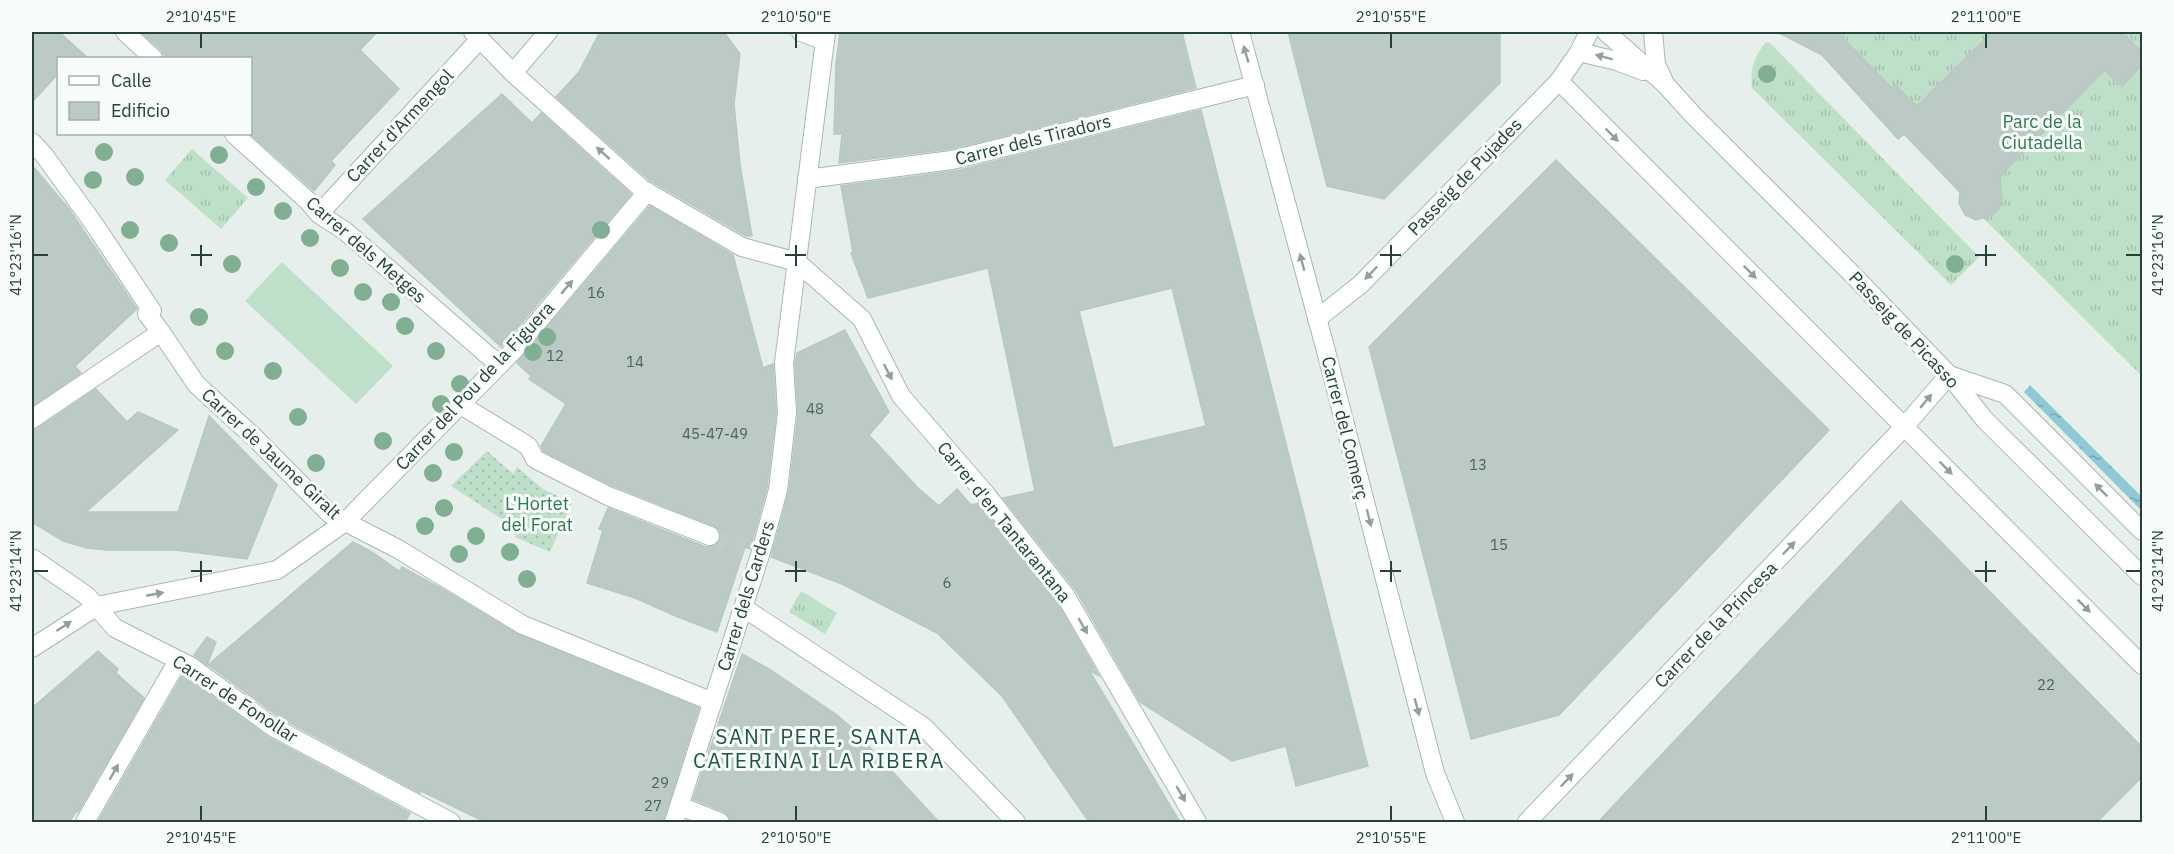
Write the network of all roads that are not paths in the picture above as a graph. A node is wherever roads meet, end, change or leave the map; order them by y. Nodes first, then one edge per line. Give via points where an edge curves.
1 (125, 32) edge
2 (548, 32) edge
3 (801, 32) edge
4 (1240, 32) edge
5 (1589, 32) edge
6 (1606, 32) edge
7 (1647, 32) edge
8 (1653, 32) edge
9 (477, 35) edge
10 (825, 36) edge
11 (1579, 52) junction
12 (152, 57) edge
13 (513, 73) junction
14 (1559, 81) junction
15 (1665, 84) junction
16 (1255, 85) junction
17 (235, 135) edge
18 (32, 142) edge
19 (807, 179) junction
20 (647, 192) junction
21 (319, 214) junction
22 (797, 262) junction
23 (1317, 319) junction
24 (161, 332) junction
25 (501, 363) junction
26 (1948, 375) junction
27 (461, 405) junction
28 (32, 419) edge
29 (1904, 427) junction
30 (345, 522) junction
31 (2142, 531) edge
32 (710, 536) tunnel mouth
33 (32, 558) edge
34 (2142, 576) edge
35 (97, 606) junction
36 (744, 608) junction
37 (32, 648) edge
38 (2142, 665) edge
39 (190, 666) junction
40 (712, 702) junction
41 (677, 814) edge
42 (428, 818) edge
43 (84, 822) edge
44 (451, 822) edge
45 (720, 822) edge
46 (1016, 822) edge
47 (1197, 822) edge
48 (1455, 822) edge
49 (1527, 822) edge

1 - 12 street
2 - 13 street
3 - 10 street
16 -> 4 street, Carrer del Comerç
5 - 11 street, Passeig de Pujades
6 - 15 street, Passeig de Picasso
7 - 8 street
8 - 15 street, Passeig de Picasso via 1656,65
9 - 13 street
9 - 21 street, Carrer d'Armengol
10 - 19 street, Carrer dels Carders
11 - 14 street, Passeig de Pujades
15 -> 11 street via 1636,68
20 -> 13 street
14 -> 23 street, Passeig de Pujades via 1360,284
14 -> 29 street
15 - 26 street, Passeig de Picasso
16 - 19 street, Carrer dels Tiradors via 951,160
23 -> 16 street, Carrer del Comerç
17 - 21 street, Carrer dels Metges
18 - 24 street, Carrer de Jaume Giralt via 100,234 152,311 147,314
19 - 22 street, Carrer dels Carders
20 - 22 street via 742,247
25 -> 20 street, Carrer del Pou de la Figuera
21 - 25 street, Carrer dels Metges via 345,231
22 - 36 street, Carrer dels Carders via 784,363 788,413 778,490 753,551
22 -> 47 street, Carrer d'en Tantarantana via 862,320 901,396 1065,595
23 -> 48 street, Carrer del Comerç via 1435,773
24 - 28 street
24 - 30 street, Carrer de Jaume Giralt via 196,384 330,514
25 - 27 street, Carrer del Pou de la Figuera
29 -> 26 street, Carrer de la Princesa
31 -> 26 street via 2006,394
26 - 34 street, Passeig de Picasso via 1985,420
27 - 30 street, Carrer del Pou de la Figuera
27 - 32 street via 528,446 535,459 608,496
29 -> 38 street
49 -> 29 street, Carrer de la Princesa
35 -> 30 street, Carrer del Pou de la Figuera via 277,570
30 - 40 street, Carrer de Jaume Giralt via 398,549 523,625
33 - 35 street, Carrer de Fonollar
37 -> 35 street
35 - 39 street, Carrer de Fonollar via 115,628
36 - 40 street, Carrer dels Carders
36 - 46 street via 924,727
39 - 42 street, Carrer de Fonollar via 273,727
43 -> 39 street via 176,663
40 - 41 street, Carrer dels Carders
41 - 45 street
42 - 44 street, Carrer de Fonollar

